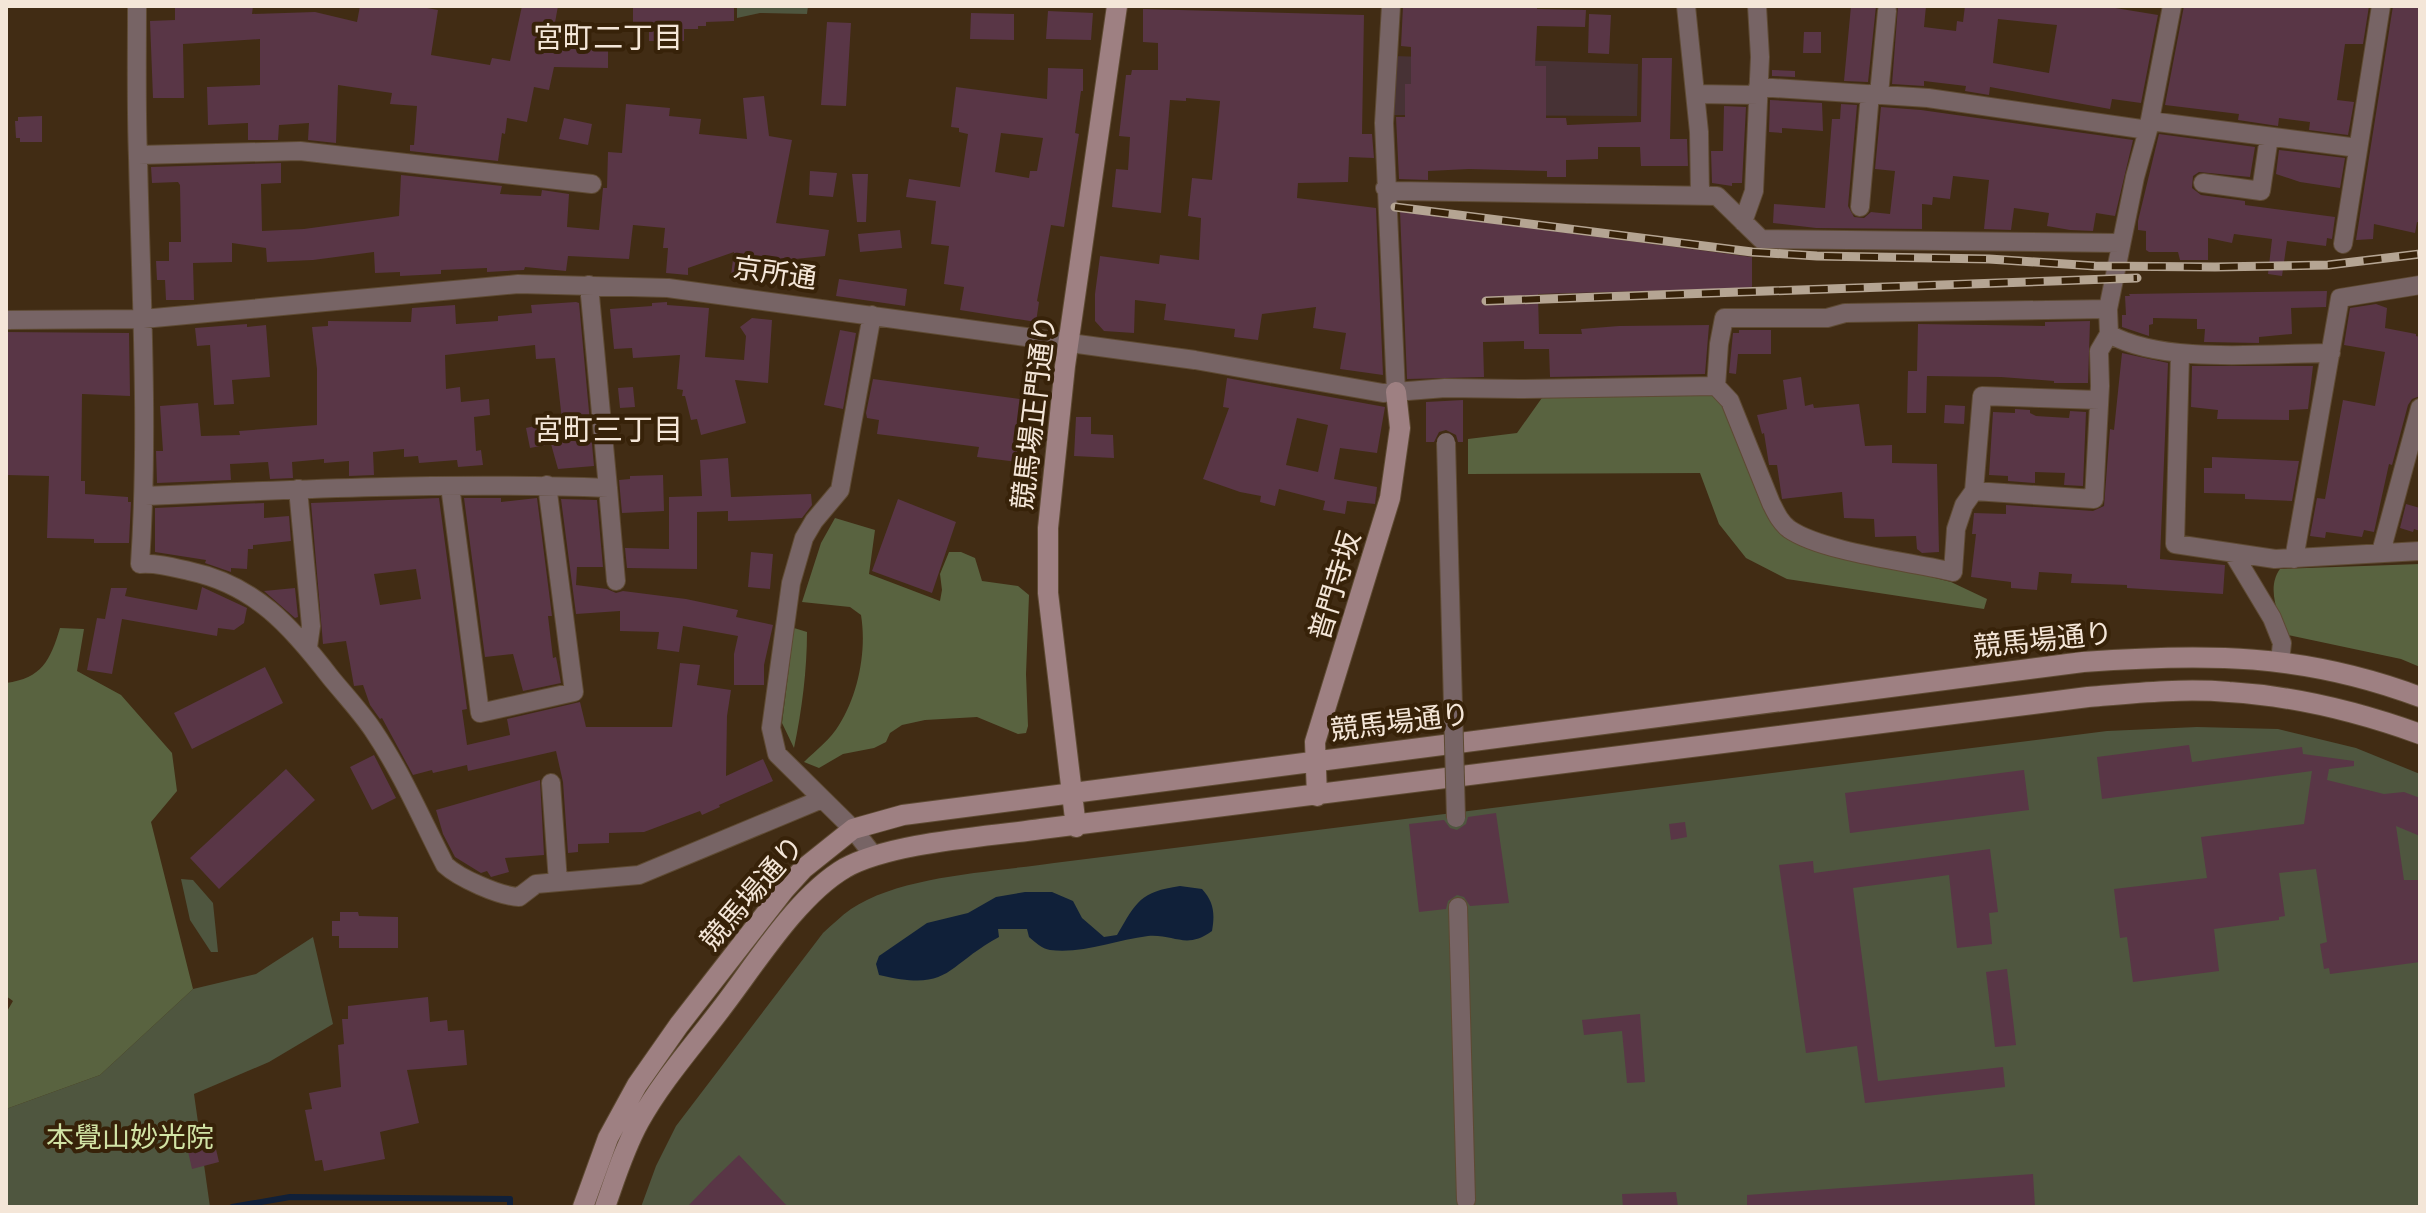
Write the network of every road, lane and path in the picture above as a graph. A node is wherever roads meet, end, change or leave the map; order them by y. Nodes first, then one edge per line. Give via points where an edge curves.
1 (137, 6) edge
2 (1117, 6) edge
3 (1391, 6) edge
4 (1686, 6) edge
5 (1757, 6) edge
6 (2172, 6) edge
7 (2381, 6) edge
8 (1887, 11) dead end
9 (1758, 91) junction
10 (1696, 94) junction
11 (1874, 94) junction
12 (2149, 126) junction
13 (2269, 137) junction
14 (2358, 148) junction
15 (138, 155) junction
16 (2203, 183) dead end
17 (592, 184) dead end
18 (1385, 188) junction
19 (1700, 195) junction
20 (1860, 207) dead end
21 (1743, 222) junction
22 (2120, 243) junction
23 (2343, 244) dead end
24 (589, 285) junction
25 (2420, 285) edge
26 (2108, 309) junction
27 (872, 315) junction
28 (143, 319) junction
29 (6, 320) edge
30 (2109, 334) junction
31 (1069, 342) junction
32 (2331, 353) junction
33 (2180, 354) junction
34 (1716, 386) junction
35 (1396, 392) junction
36 (2099, 400) junction
37 (2420, 408) edge
38 (1446, 442) dead end
39 (547, 485) junction
40 (450, 486) junction
41 (608, 488) junction
42 (298, 489) junction
43 (1974, 491) junction
44 (145, 496) junction
45 (2420, 551) edge
46 (2381, 552) junction
47 (2233, 553) junction
48 (2294, 559) junction
49 (616, 581) dead end
50 (308, 647) junction
51 (2280, 661) junction
52 (2420, 697) edge
53 (1689, 712) junction
54 (2420, 734) edge
55 (1693, 747) junction
56 (1316, 761) junction
57 (551, 783) dead end
58 (1071, 793) junction
59 (1317, 796) junction
60 (822, 799) junction
61 (1456, 818) dead end
62 (1076, 827) junction
63 (853, 829) junction
64 (874, 856) junction
65 (558, 882) junction
66 (1458, 907) dead end
67 (1466, 1200) dead end
68 (583, 1207) edge
69 (605, 1207) edge

1 - 15 street
2 - 31 street, 競馬場正門通り
3 - 18 street
4 - 10 street
5 - 9 street
6 - 12 street
7 - 14 street
8 - 11 street
9 - 10 street
9 - 11 street
9 - 21 street via 1754,191
10 - 19 street
11 - 12 street
11 - 20 street
12 - 13 street
12 - 22 street
13 - 14 street
13 - 16 street via 2261,191
14 - 23 street
15 - 17 street via 300,151
15 - 28 street
18 - 19 street
18 - 35 street
19 - 21 street via 1717,196
21 - 22 street via 1761,239
22 - 26 street
24 - 27 street, 京所通 via 668,288
24 - 28 street, 京所通 via 518,284
24 - 41 street
25 - 32 street via 2340,298
26 - 30 street
26 - 34 street via 1724,318
27 - 31 street, 京所通
27 - 60 street via 840,490 804,538 791,583 771,728 777,754
28 - 29 street, 京所通
28 - 44 street
30 - 33 street
30 - 36 street via 2099,351
31 - 35 street, 京所通
31 - 58 street, 競馬場正門通り via 1054,465 1048,593
32 - 33 street
32 - 48 street
33 - 47 street via 2175,544
34 - 35 street, 京所通 via 1445,387
34 - 43 street via 1730,401 1777,516 1806,538 1953,572 1956,529
35 - 56 street, 普門寺坂 via 1400,428 1390,498 1315,742
36 - 43 street via 1982,396
36 - 43 street via 2094,499
37 - 46 street
38 - 61 street, bridge
39 - 40 street
39 - 40 street via 574,692 480,713
39 - 41 street
40 - 42 street
41 - 49 street
42 - 44 street
42 - 50 street via 311,626
44 - 50 street via 140,564 213,576 254,596
45 - 46 street
46 - 48 street
47 - 48 street
47 - 51 street via 2272,618 2282,643
50 - 65 street via 372,729 445,865 510,896 519,897 536,884
51 - 52 street, 競馬場通り via 2339,672
51 - 53 street, 競馬場通り via 2162,656 2083,662
53 - 55 street
53 - 56 street, 競馬場通り
54 - 55 street, 競馬場通り via 2274,696 2163,691
55 - 59 street, 競馬場通り
56 - 58 street, 競馬場通り
56 - 59 street, 普門寺坂
57 - 65 street
58 - 62 street, 競馬場正門通り
58 - 63 street, 競馬場通り via 903,815
59 - 62 street, 競馬場通り
60 - 63 street
60 - 65 street via 639,875
62 - 64 street, 競馬場通り
63 - 64 street
63 - 68 street, 競馬場通り via 784,890 679,1025 619,1115
64 - 69 street, 競馬場通り via 845,869 803,904 707,1028 638,1123
66 - 67 street

